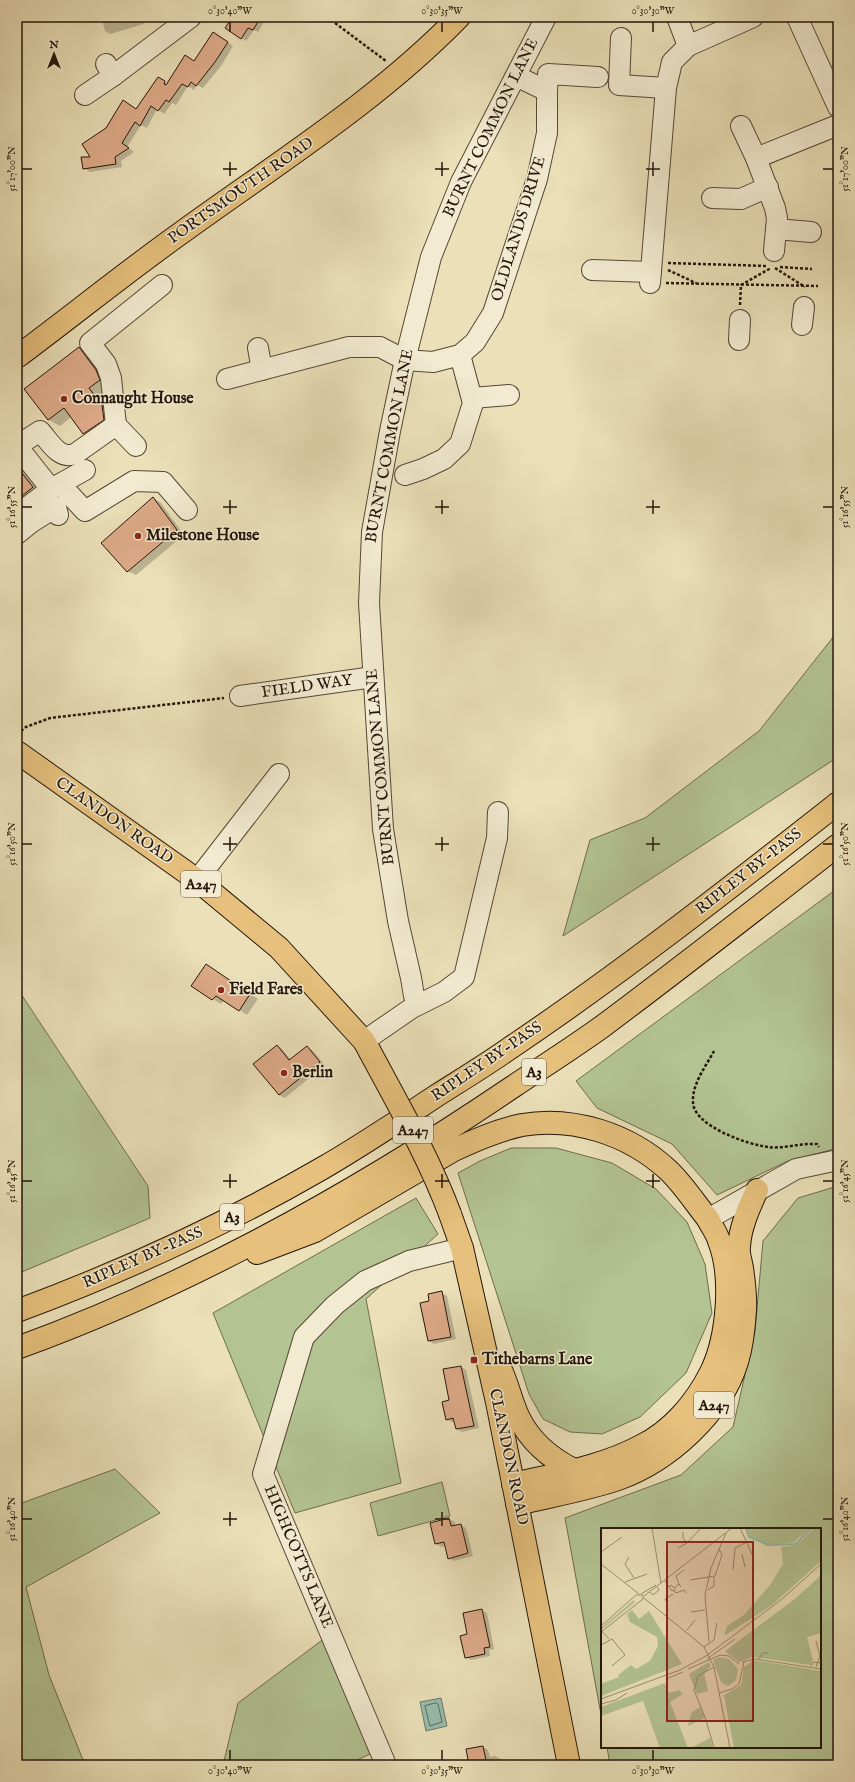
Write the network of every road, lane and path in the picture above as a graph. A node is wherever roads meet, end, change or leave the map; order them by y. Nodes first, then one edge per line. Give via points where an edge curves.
1 (191, 17) edge
2 (327, 17) edge
3 (459, 17) edge
4 (546, 17) edge
5 (677, 17) edge
6 (752, 17) edge
7 (798, 17) edge
8 (621, 38) dead end
9 (688, 46) junction
10 (400, 72) junction
11 (516, 76) junction
12 (598, 77) dead end
13 (666, 88) junction
14 (546, 91) junction
15 (85, 95) dead end
16 (838, 107) edge
17 (838, 125) edge
18 (741, 126) dead end
19 (756, 158) junction
20 (768, 187) junction
21 (712, 198) dead end
22 (776, 229) junction
23 (811, 232) dead end
24 (774, 259) junction
25 (812, 268) dead end
26 (592, 270) dead end
27 (651, 272) junction
28 (697, 284) junction
29 (162, 285) dead end
30 (740, 285) junction
31 (818, 286) dead end
32 (805, 287) junction
33 (740, 320) dead end
34 (739, 340) dead end
35 (258, 348) dead end
36 (460, 356) junction
37 (17, 357) edge
38 (405, 360) junction
39 (262, 370) junction
40 (227, 379) dead end
41 (509, 395) dead end
42 (472, 398) junction
43 (116, 425) junction
44 (17, 446) edge
45 (136, 446) dead end
46 (85, 470) dead end
47 (405, 475) dead end
48 (56, 487) junction
49 (187, 510) dead end
50 (17, 515) edge
51 (58, 515) dead end
52 (17, 534) edge
53 (373, 677) junction
54 (240, 696) joint
55 (17, 734) edge
56 (17, 752) edge
57 (279, 774) dead end
58 (838, 803) edge
59 (498, 812) dead end
60 (838, 846) edge
61 (196, 880) junction
62 (413, 1002) junction
63 (366, 1045) junction
64 (714, 1051) dead end
65 (831, 1161) edge
66 (757, 1190) junction
67 (708, 1219) junction
68 (462, 1248) junction
69 (210, 1266) junction
70 (17, 1311) edge
71 (480, 1326) junction
72 (17, 1348) edge
73 (574, 1470) junction
74 (515, 1494) junction
75 (386, 1765) edge
76 (570, 1765) edge

1 - 15 street via 109,70
2 - 10 path
3 - 10 main road, PORTSMOUTH ROAD
4 - 11 street, BURNT COMMON LANE
5 - 9 street
6 - 9 street
7 - 16 street
8 - 13 street via 619,85
9 - 13 street via 672,62
10 - 37 main road, PORTSMOUTH ROAD via 362,104 180,233
11 - 14 street
11 - 38 street, BURNT COMMON LANE via 461,182 446,218 431,257
12 - 14 street, OLDLANDS DRIVE via 548,74
13 - 27 street
14 - 36 street, OLDLANDS DRIVE via 547,133 537,179 512,258 493,313 475,342
17 - 19 street
18 - 19 street
19 - 20 street
20 - 21 street via 741,199
20 - 22 street via 775,208
22 - 23 street
22 - 24 street
24 - 25 path
24 - 27 path
24 - 30 path
24 - 32 path
26 - 27 street
27 - 28 path
27 - 28 path
28 - 30 path
29 - 43 street via 90,343 106,364 111,378
30 - 32 path
31 - 32 path
33 - 34 street
35 - 39 street
36 - 38 street via 433,362
36 - 42 street
38 - 39 street via 380,347 349,347
38 - 53 street, BURNT COMMON LANE via 372,532 369,603
39 - 40 street
41 - 42 street
42 - 47 street via 473,403 460,444 444,459 423,470
43 - 44 street via 68,457 61,455 40,431
43 - 45 street
44 - 48 street
46 - 48 street
48 - 49 street via 85,511 134,481 163,482
48 - 50 street
51 - 52 street via 56,507
53 - 54 street, FIELD WAY
53 - 62 street, BURNT COMMON LANE via 383,829 398,921 411,978
54 - 55 path via 50,718 26,726
56 - 61 main road, CLANDON ROAD / A247
57 - 61 street
58 - 70 main road, RIPLEY BY-PASS / A3 via 722,894 581,998 380,1134 320,1170 196,1236 123,1269
59 - 62 street via 497,838 464,977 444,992
60 - 69 main road, RIPLEY BY-PASS / A3 via 601,1027 453,1127 334,1199
61 - 63 main road, CLANDON ROAD / A247 via 279,948
62 - 63 street
63 - 68 main road, CLANDON ROAD / A247, bridge via 436,1176
64 - 65 path via 697,1083 693,1102 696,1112 714,1128 742,1141 770,1147 818,1144 822,1153
65 - 66 street via 796,1169
66 - 67 street
66 - 74 main road, A247 via 740,1234 738,1249 745,1287 745,1310 738,1362 726,1388 709,1412 669,1451 645,1467 617,1479
67 - 69 main road via 668,1170 645,1152 617,1137 585,1126 562,1123 529,1125 500,1131 454,1150 315,1231 269,1250
67 - 73 main road, A247 via 719,1240 727,1291 721,1340 711,1371 694,1400 670,1427 642,1446 612,1459
68 - 71 main road, CLANDON ROAD / A247
68 - 75 street, HIGHCOTTS LANE via 409,1261 365,1281 304,1337 263,1474
69 - 72 main road, RIPLEY BY-PASS / A3 via 137,1301
71 - 73 main road via 506,1382 518,1416 529,1435 542,1450
71 - 74 main road, CLANDON ROAD / A247
73 - 74 main road, A247
74 - 76 main road, CLANDON ROAD / A247

